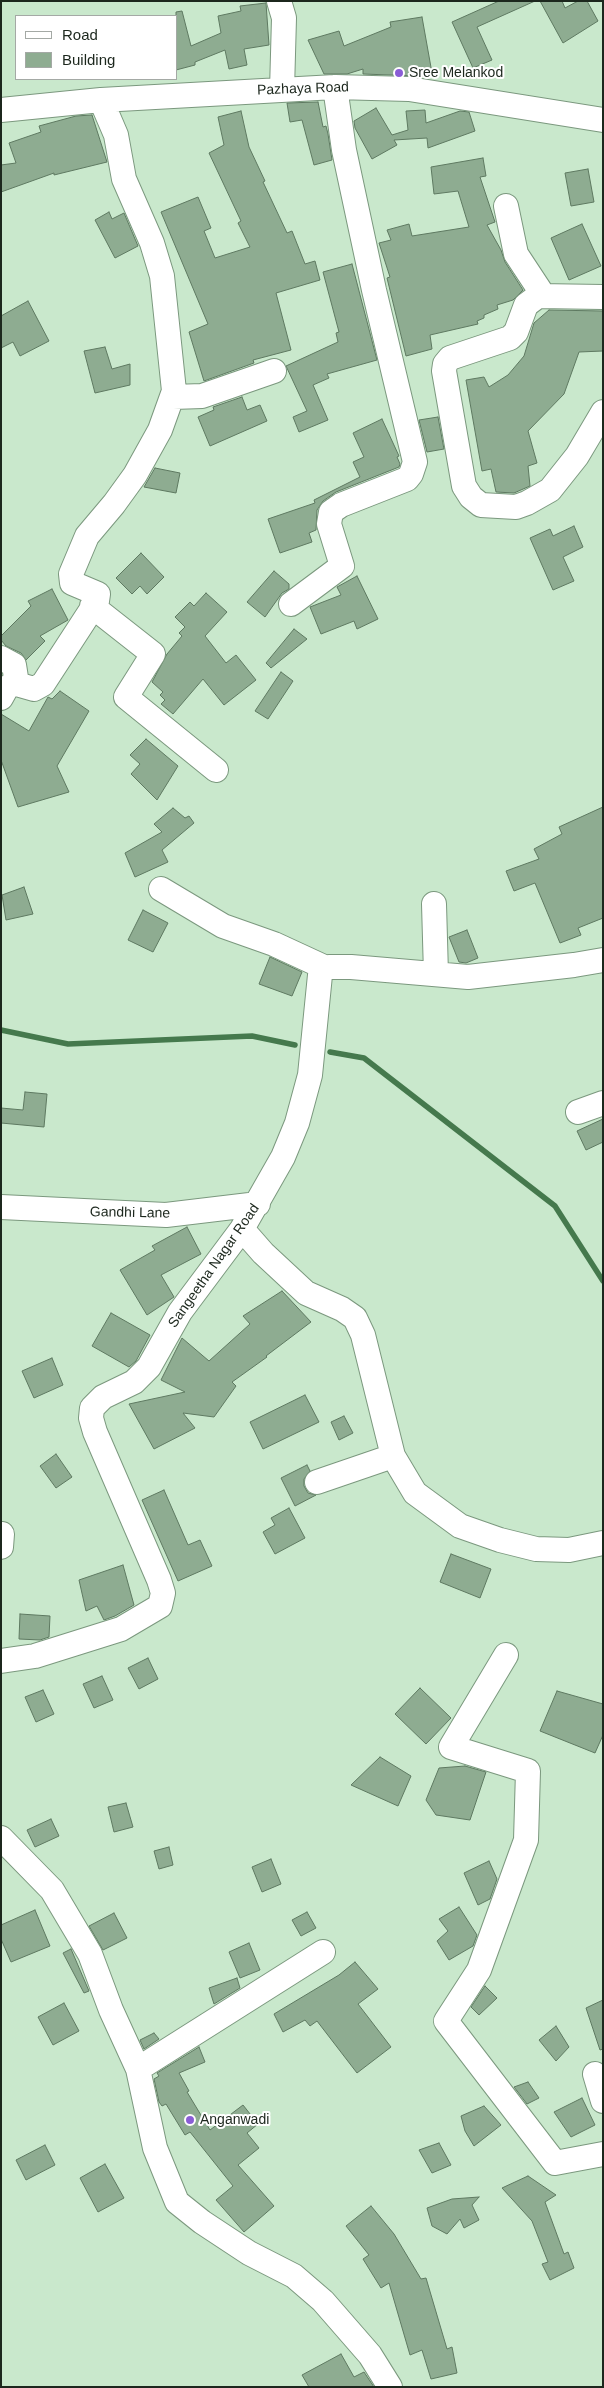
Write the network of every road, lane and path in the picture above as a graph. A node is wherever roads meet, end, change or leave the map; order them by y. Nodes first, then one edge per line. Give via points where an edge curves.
1 (279, 1) edge
2 (335, 87) junction
3 (282, 90) junction
4 (101, 100) junction
5 (1, 110) edge
6 (603, 120) edge
7 (506, 206) dead end
8 (543, 295) junction
9 (603, 297) edge
10 (274, 371) dead end
11 (173, 397) junction
12 (603, 412) edge
13 (291, 604) dead end
14 (92, 606) junction
15 (1, 658) edge
16 (9, 691) edge
17 (216, 770) dead end
18 (162, 889) dead end
19 (434, 904) dead end
20 (603, 960) edge
21 (326, 968) junction
22 (436, 974) junction
23 (603, 1103) edge
24 (578, 1112) dead end
25 (258, 1204) junction
26 (1, 1207) edge
27 (242, 1229) junction
28 (393, 1456) junction
29 (317, 1482) dead end
30 (603, 1543) edge
31 (506, 1655) dead end
32 (1, 1661) edge
33 (1, 1838) edge
34 (324, 1952) dead end
35 (138, 2069) junction
36 (595, 2074) dead end
37 (603, 2101) edge
38 (603, 2154) edge
39 (390, 2387) edge

1 - 3 street via 284,18
2 - 3 street, Pazhaya Road
2 - 6 street, Pazhaya Road via 409,88
2 - 13 street via 344,150 415,462 407,479 331,512 329,524 342,566
3 - 4 street, Pazhaya Road
4 - 5 street, Pazhaya Road
4 - 11 street via 116,135 124,179 152,243 162,276
7 - 8 street via 516,254
8 - 9 street
8 - 12 street via 526,305 516,332 510,338 450,358 445,364 447,390 468,494 481,505 516,507 550,490 577,456
10 - 11 street via 202,396
11 - 14 street via 160,430 135,475 87,536 71,574 73,584 98,595
14 - 16 street via 43,684 34,689
14 - 17 street via 153,654 126,697
15 - 16 street via 14,665
18 - 21 street via 224,926
19 - 22 street
20 - 22 street via 468,977
21 - 22 street
21 - 25 street, Sangeetha Nagar Road via 320,975 310,1075 297,1123 284,1157
23 - 24 street
25 - 26 street, Gandhi Lane via 166,1215
25 - 27 street, Sangeetha Nagar Road
27 - 28 street via 306,1293 355,1318 363,1335
27 - 32 street, Sangeetha Nagar Road via 180,1312 149,1367 134,1382 103,1397 92,1408 95,1432 159,1580 163,1593 160,1606 121,1629 35,1656
28 - 29 street
28 - 30 street via 415,1493 460,1526 536,1549 569,1550
31 - 38 street via 450,1747 528,1771 526,1840 479,1970 446,2020 555,2163
33 - 35 street via 52,1890 90,1954
34 - 35 street
35 - 39 street via 154,2148 177,2202 249,2253 294,2276 323,2301 370,2355
36 - 37 street

